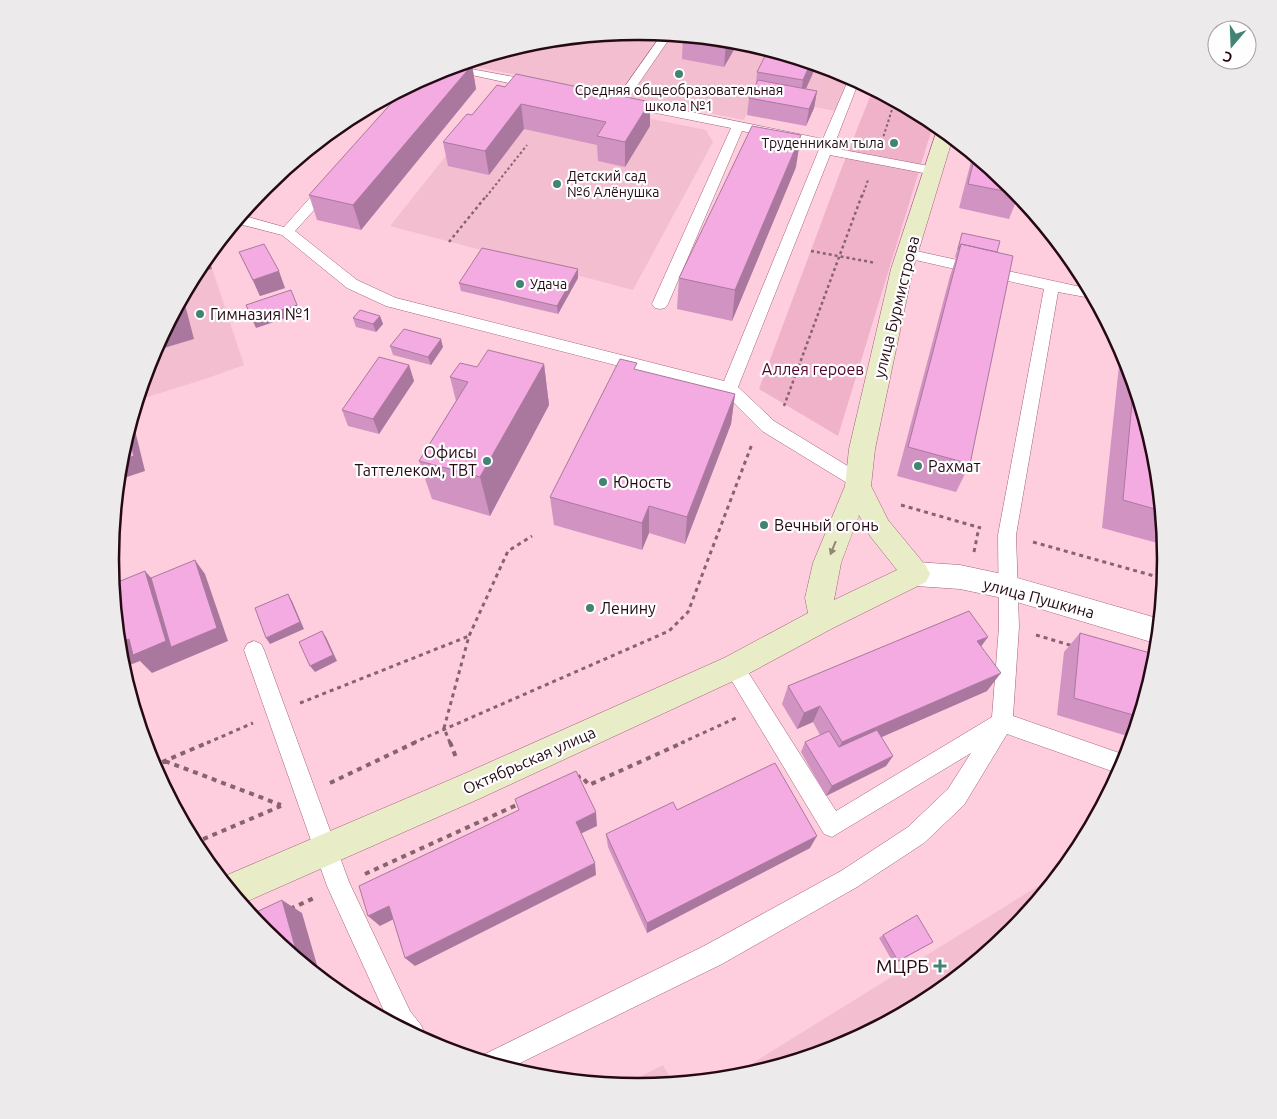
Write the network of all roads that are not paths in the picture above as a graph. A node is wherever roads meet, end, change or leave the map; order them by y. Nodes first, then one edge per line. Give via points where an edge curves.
1 (662, 41) edge
2 (464, 71) edge
3 (851, 86) edge
4 (544, 87) edge
5 (738, 126) junction
6 (943, 139) edge
7 (825, 147) junction
8 (934, 171) junction
9 (340, 173) edge
10 (245, 221) edge
11 (287, 232) junction
12 (907, 254) junction
13 (1052, 286) junction
14 (1084, 293) edge
15 (660, 304) dead end
16 (730, 388) junction
17 (858, 484) junction
18 (916, 574) junction
19 (1007, 587) junction
20 (823, 619) junction
21 (1153, 630) edge
22 (254, 650) dead end
23 (734, 668) junction
24 (1002, 722) junction
25 (1116, 762) edge
26 (327, 851) junction
27 (237, 889) edge
28 (400, 1020) edge
29 (500, 1060) edge

1 - 5 lane via 615,101
2 - 4 lane
3 - 7 lane
5 - 7 lane
5 - 15 lane
6 - 8 street, улица Бурмистрова
7 - 8 lane
7 - 16 lane
8 - 12 street, улица Бурмистрова
9 - 11 lane
10 - 11 lane
11 - 16 lane via 352,284 391,302
12 - 13 lane
12 - 17 street, улица Бурмистрова via 862,449
13 - 14 lane
13 - 19 lane via 1007,535
16 - 17 lane via 768,426
17 - 18 street via 879,528
17 -> 20 street, улица Бурмистрова via 827,563 820,598
18 - 19 street, улица Пушкина
18 - 20 street, Октябрьская улица
19 - 21 street, улица Пушкина
19 - 24 lane via 1009,627
20 - 23 street, Октябрьская улица
22 - 26 lane
23 - 24 lane via 832,826
23 - 26 street, Октябрьская улица
24 - 25 lane
24 - 29 lane via 956,797 916,835 849,879 713,955
26 - 27 street, Октябрьская улица
26 - 28 lane

